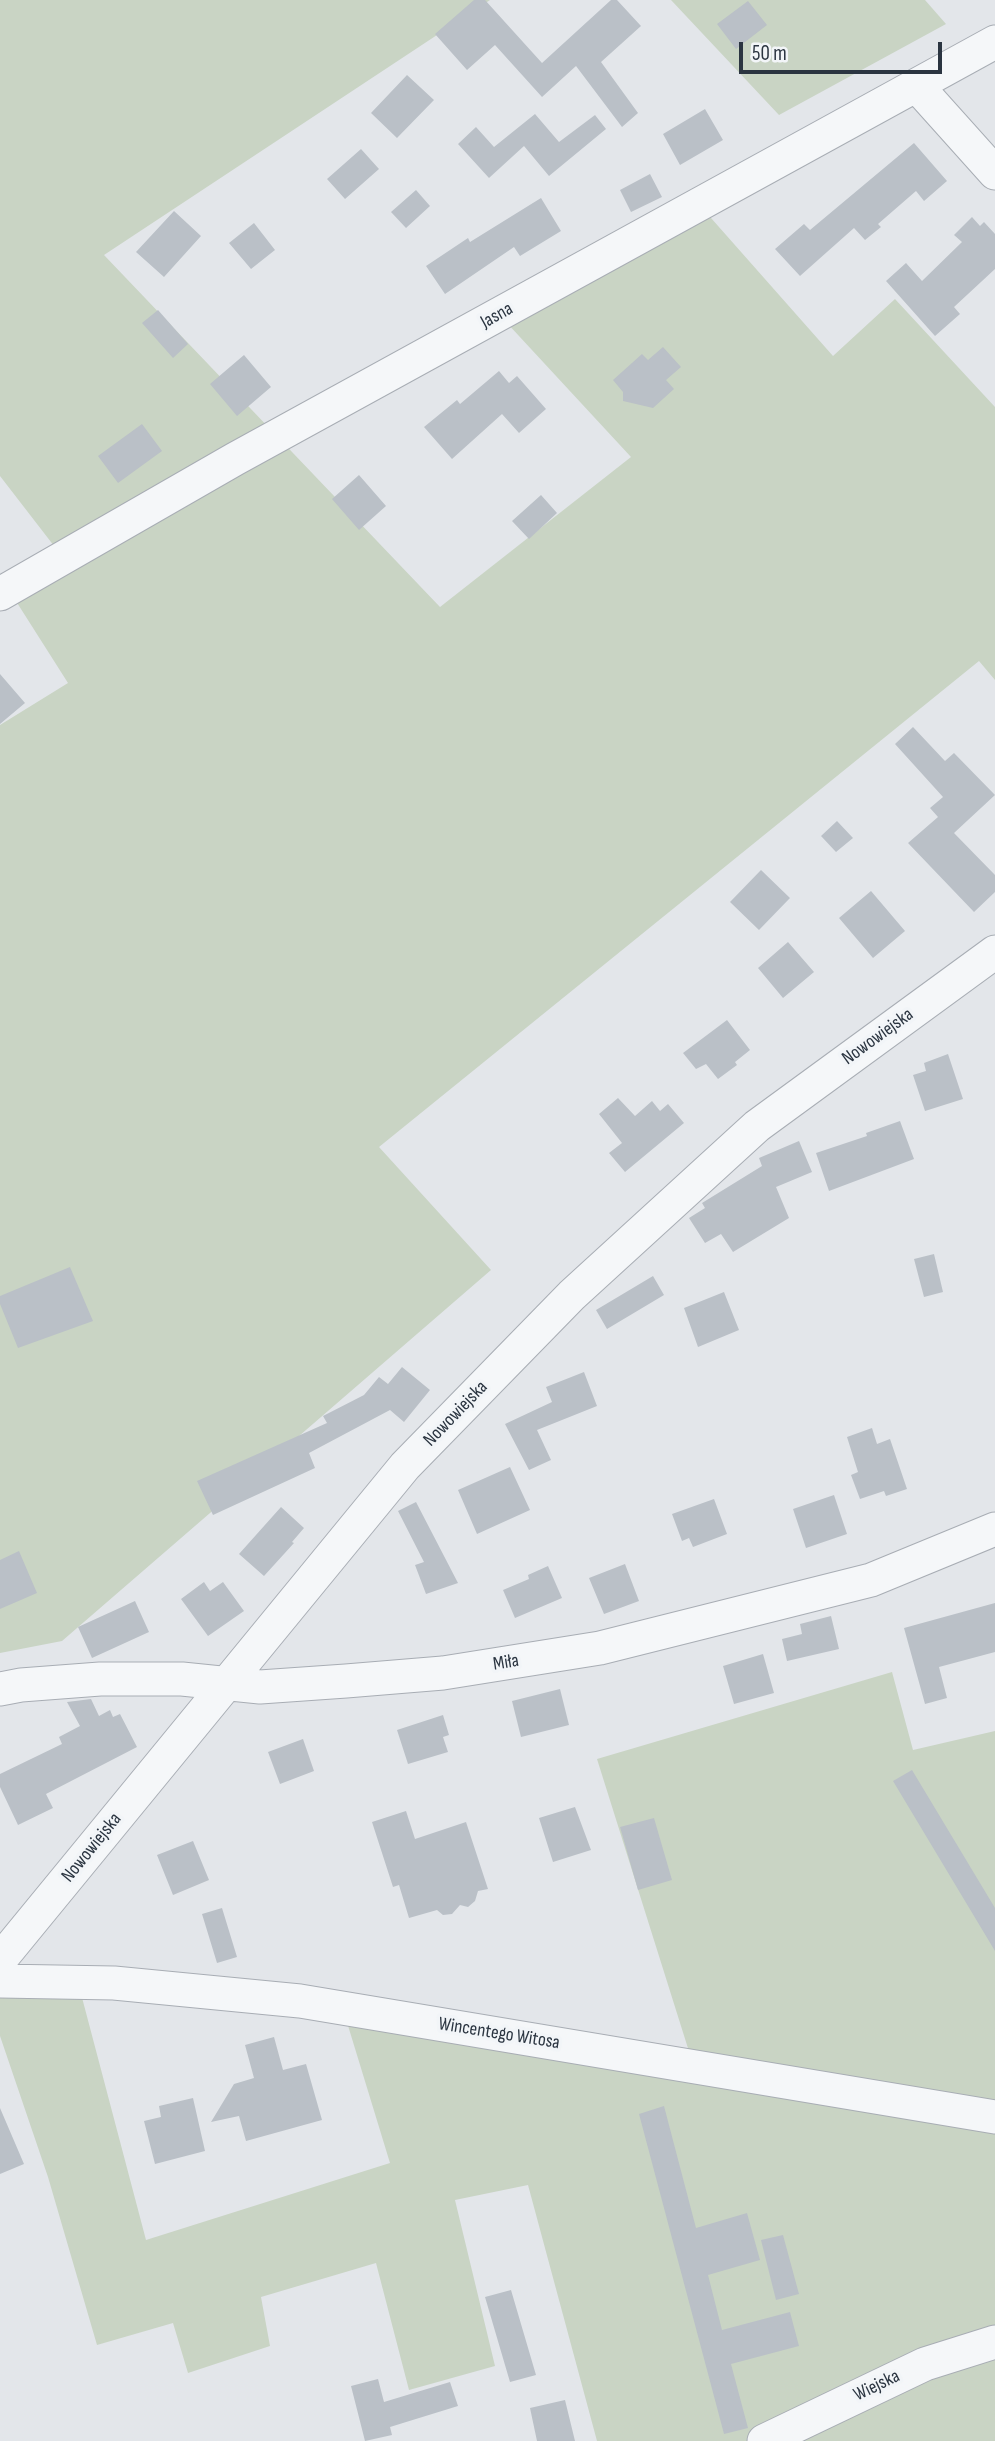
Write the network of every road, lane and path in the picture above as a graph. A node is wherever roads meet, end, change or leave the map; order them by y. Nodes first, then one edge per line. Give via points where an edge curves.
1 (995, 41) edge
2 (917, 86) junction
3 (995, 173) edge
4 (0, 594) edge
5 (995, 952) edge
6 (995, 1529) edge
7 (229, 1682) junction
8 (0, 1689) edge
9 (0, 1960) edge
10 (0, 1981) edge
11 (995, 2117) edge
12 (995, 2342) edge
13 (764, 2441) edge

1 - 2 street, Jasna
2 - 3 street
2 - 4 street, Jasna via 236,458
5 - 7 street, Nowowiejska via 757,1126 572,1295 405,1466
6 - 7 street, Miła via 871,1580 600,1648 443,1673 260,1687
7 - 8 street, Miła via 100,1679
7 - 9 street, Nowowiejska
10 - 11 street, Wincentego Witosa via 114,1983 300,2001
12 - 13 street, Wiejska via 925,2364

